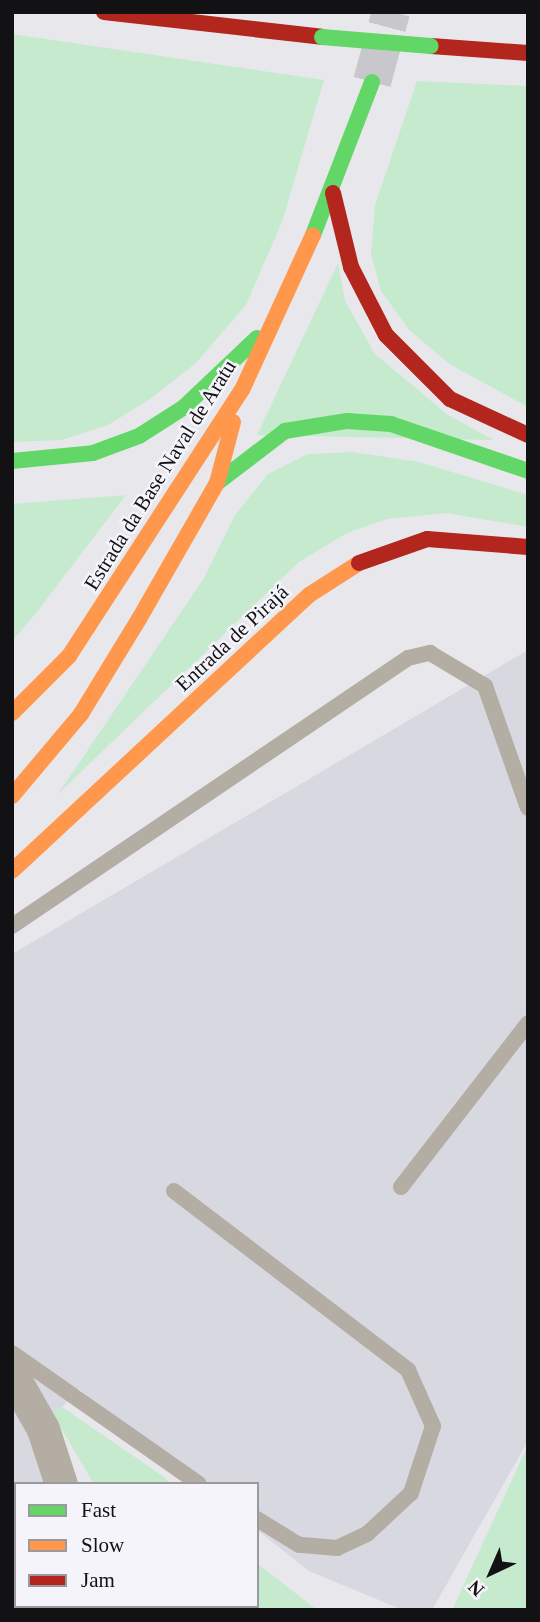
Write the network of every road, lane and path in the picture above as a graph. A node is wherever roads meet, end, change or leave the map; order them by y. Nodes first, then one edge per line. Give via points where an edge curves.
1 (104, 12) edge
2 (528, 52) edge
3 (372, 82) tunnel mouth
4 (333, 193) junction
5 (271, 324) junction
6 (242, 390) junction
7 (528, 435) edge
8 (12, 461) edge
9 (528, 471) edge
10 (217, 483) junction
11 (528, 547) edge
12 (12, 713) edge
13 (12, 796) edge
14 (528, 808) edge
15 (12, 871) edge
16 (12, 926) edge
17 (528, 1023) edge
18 (401, 1187) dead end
19 (174, 1191) dead end
20 (12, 1353) edge
21 (12, 1374) edge
22 (60, 1482) edge
23 (196, 1482) edge
24 (259, 1520) edge

1 - 2 main road, bridge via 322,37
3 - 4 main road, Estrada da Base Naval de Aratu
4 - 5 main road, Estrada da Base Naval de Aratu
4 - 7 main road via 351,267 386,335 450,399
5 - 6 main road, Estrada da Base Naval de Aratu
5 - 8 main road via 183,408 139,436 93,453
6 - 10 main road
6 - 12 main road, Estrada da Base Naval de Aratu via 69,656
9 - 10 main road via 391,424 346,421 285,432
10 - 13 main road via 80,714
11 - 15 main road, Entrada de Pirajá via 427,540 356,564 309,595
14 - 16 lane via 485,686 430,653 408,658
17 - 18 lane
19 - 24 lane via 408,1370 433,1426 411,1493 367,1534 337,1548 299,1545
20 - 23 lane
21 - 22 street via 43,1429

